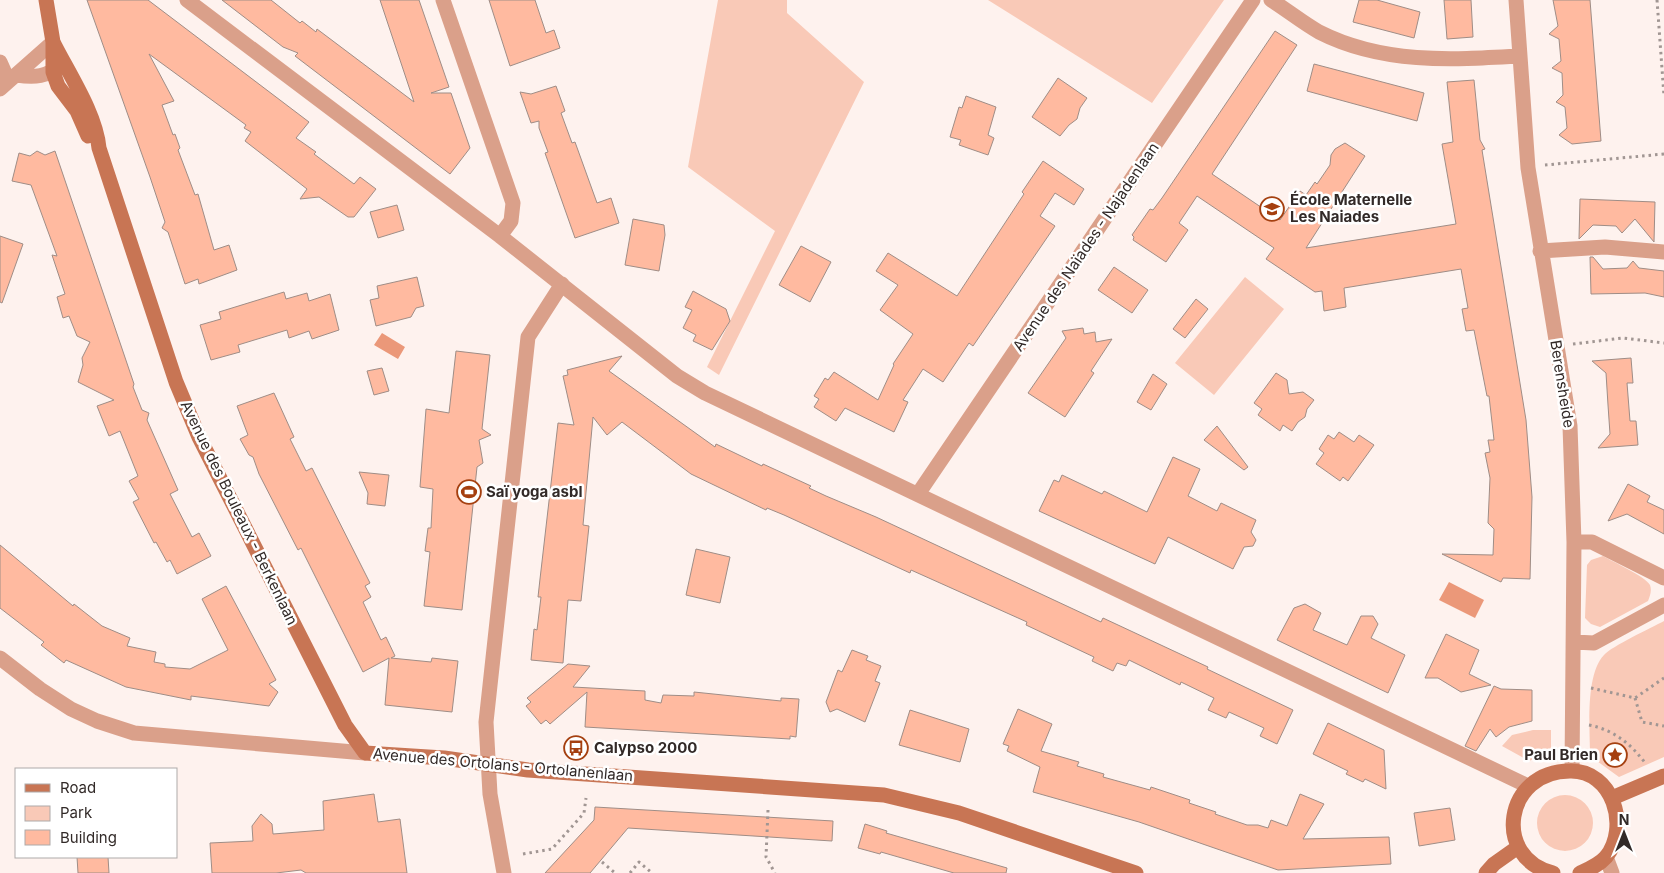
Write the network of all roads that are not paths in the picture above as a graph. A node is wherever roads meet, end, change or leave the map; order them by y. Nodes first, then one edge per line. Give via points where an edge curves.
1 (46, 0) edge
2 (187, 0) edge
3 (443, 0) edge
4 (1253, 0) edge
5 (1271, 0) edge
6 (1516, 0) edge
7 (53, 42) junction
8 (1518, 56) junction
9 (0, 62) edge
10 (58, 67) junction
11 (8, 81) edge
12 (500, 236) junction
13 (1540, 251) junction
14 (1664, 252) edge
15 (562, 284) junction
16 (918, 494) junction
17 (1574, 542) junction
18 (1664, 578) edge
19 (1664, 605) edge
20 (1574, 642) junction
21 (0, 658) edge
22 (365, 753) junction
23 (487, 764) junction
24 (1572, 770) junction
25 (1664, 776) edge
26 (1528, 786) junction
27 (1612, 798) junction
28 (1518, 847) junction
29 (1606, 858) junction
30 (1490, 869) edge
31 (504, 873) edge
32 (1136, 873) edge
33 (1475, 873) edge
34 (1553, 873) edge
35 (1580, 873) edge
36 (1612, 873) edge

1 - 7 street, Avenue des Bouleaux - Berkenlaan
2 - 12 street
3 - 12 street via 513,203 511,221
4 - 16 street, Avenue des Naïades - Najadenlaan
5 - 8 street via 1319,32 1386,54 1436,60
6 - 8 street, Berensheide
7 - 10 street, Avenue des Bouleaux - Berkenlaan
7 - 11 street
8 - 13 street, Berensheide via 1528,168
9 - 11 street
10 - 11 street via 31,78
10 - 22 street, Avenue des Bouleaux - Berkenlaan via 87,107 98,134 99,148 176,382 199,437 345,725
12 - 15 street
13 - 14 street via 1604,247
13 - 17 street, Berensheide via 1570,426
15 - 16 street via 670,370 705,393
15 - 23 street via 528,337 486,722
16 - 26 street
17 - 18 street via 1592,542
17 - 20 street, Berensheide
19 - 20 street via 1594,643
20 - 24 street, Berensheide
21 - 22 street, Avenue des Ortolans - Ortolanenlaan via 40,690 71,709 134,733
22 - 23 street, Avenue des Ortolans - Ortolanenlaan
23 - 31 street
23 - 32 street, Avenue des Ortolans - Ortolanenlaan via 528,770 884,795 960,813
24 - 26 street via 1548,773
24 - 27 street via 1598,782
25 - 27 street
26 - 28 street via 1517,800 1512,822
27 - 29 street via 1618,818 1617,832
28 - 30 street
28 - 34 street via 1543,871
29 - 35 street
29 - 36 street
30 - 33 street

